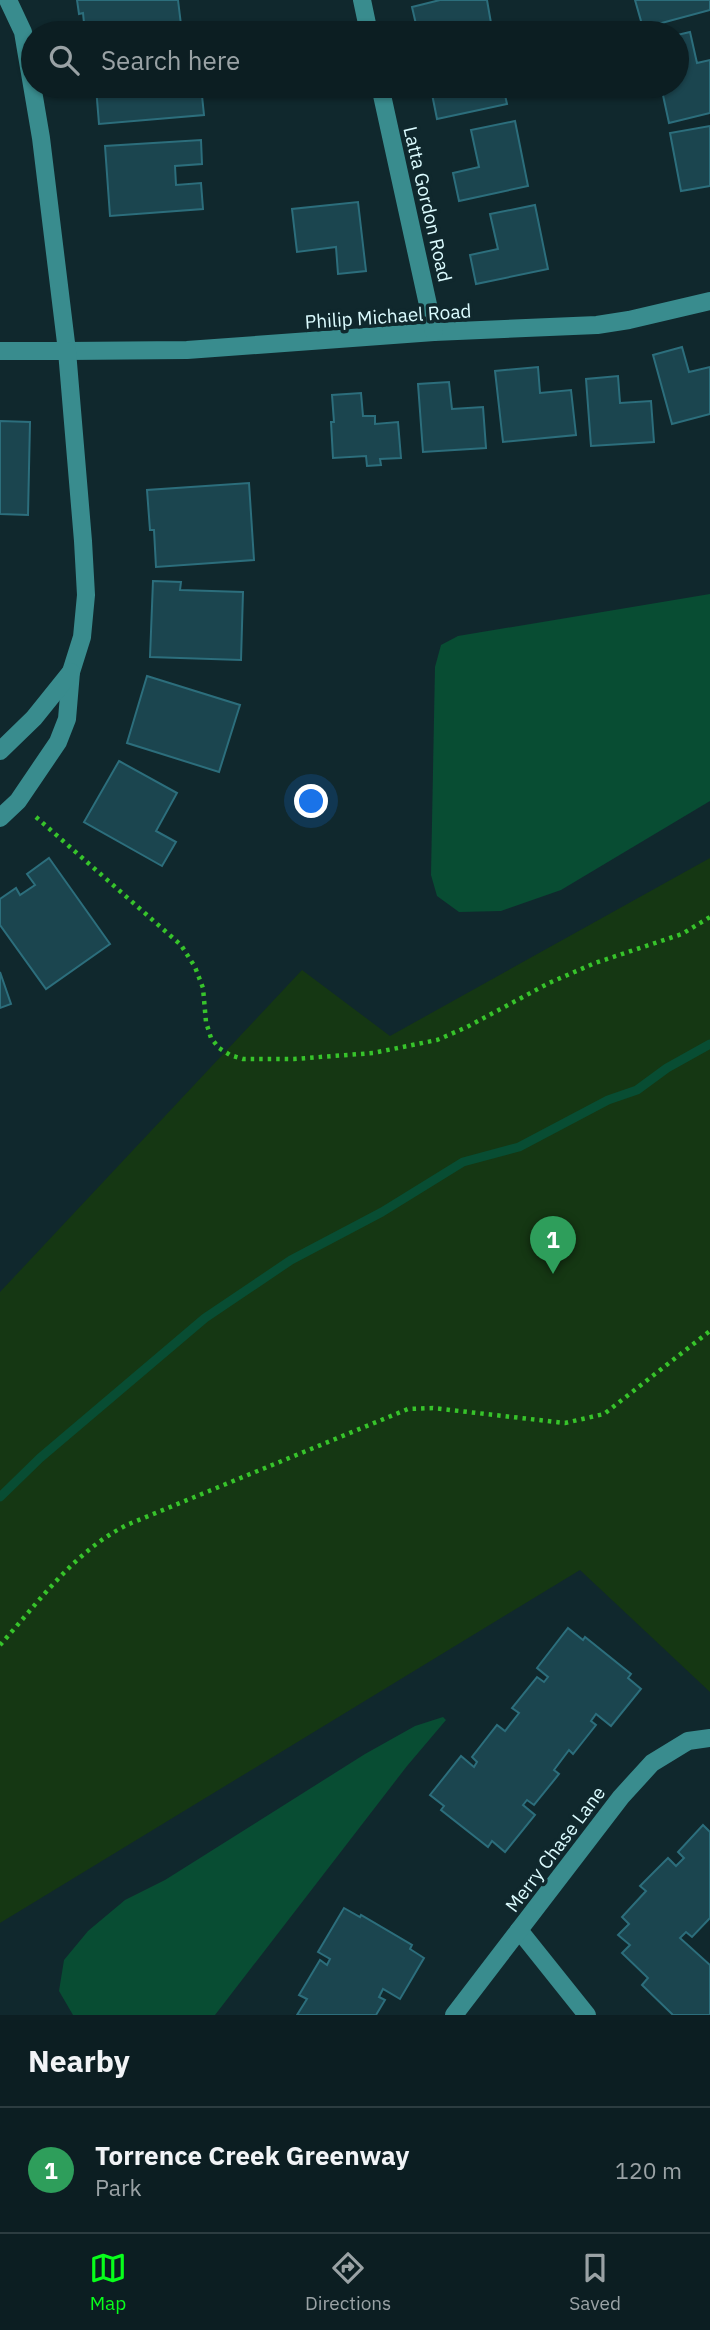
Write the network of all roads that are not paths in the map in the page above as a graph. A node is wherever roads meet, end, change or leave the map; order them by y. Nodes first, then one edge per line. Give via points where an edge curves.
1 (8, 0) edge
2 (362, 0) edge
3 (366, 21) edge
4 (21, 28) edge
5 (34, 98) edge
6 (383, 98) edge
7 (710, 301) edge
8 (434, 332) junction
9 (0, 351) edge
10 (67, 351) junction
11 (71, 672) junction
12 (0, 751) edge
13 (0, 818) edge
14 (710, 1738) edge
15 (519, 1930) junction
16 (579, 2011) edge
17 (454, 2015) edge

1 - 4 street
2 - 3 street
5 - 10 street
6 - 8 street, Latta Gordon Road
7 - 8 street, Philip Michael Road via 597,325
8 - 10 street, Philip Michael Road via 187,350
9 - 10 street, Philip Michael Road
10 - 11 street via 86,596 82,637
11 - 12 street
11 - 13 street via 67,719 58,742 18,801
14 - 15 street, Merry Chase Lane via 688,1741 652,1763
15 - 16 street
15 - 17 street, Merry Chase Lane

